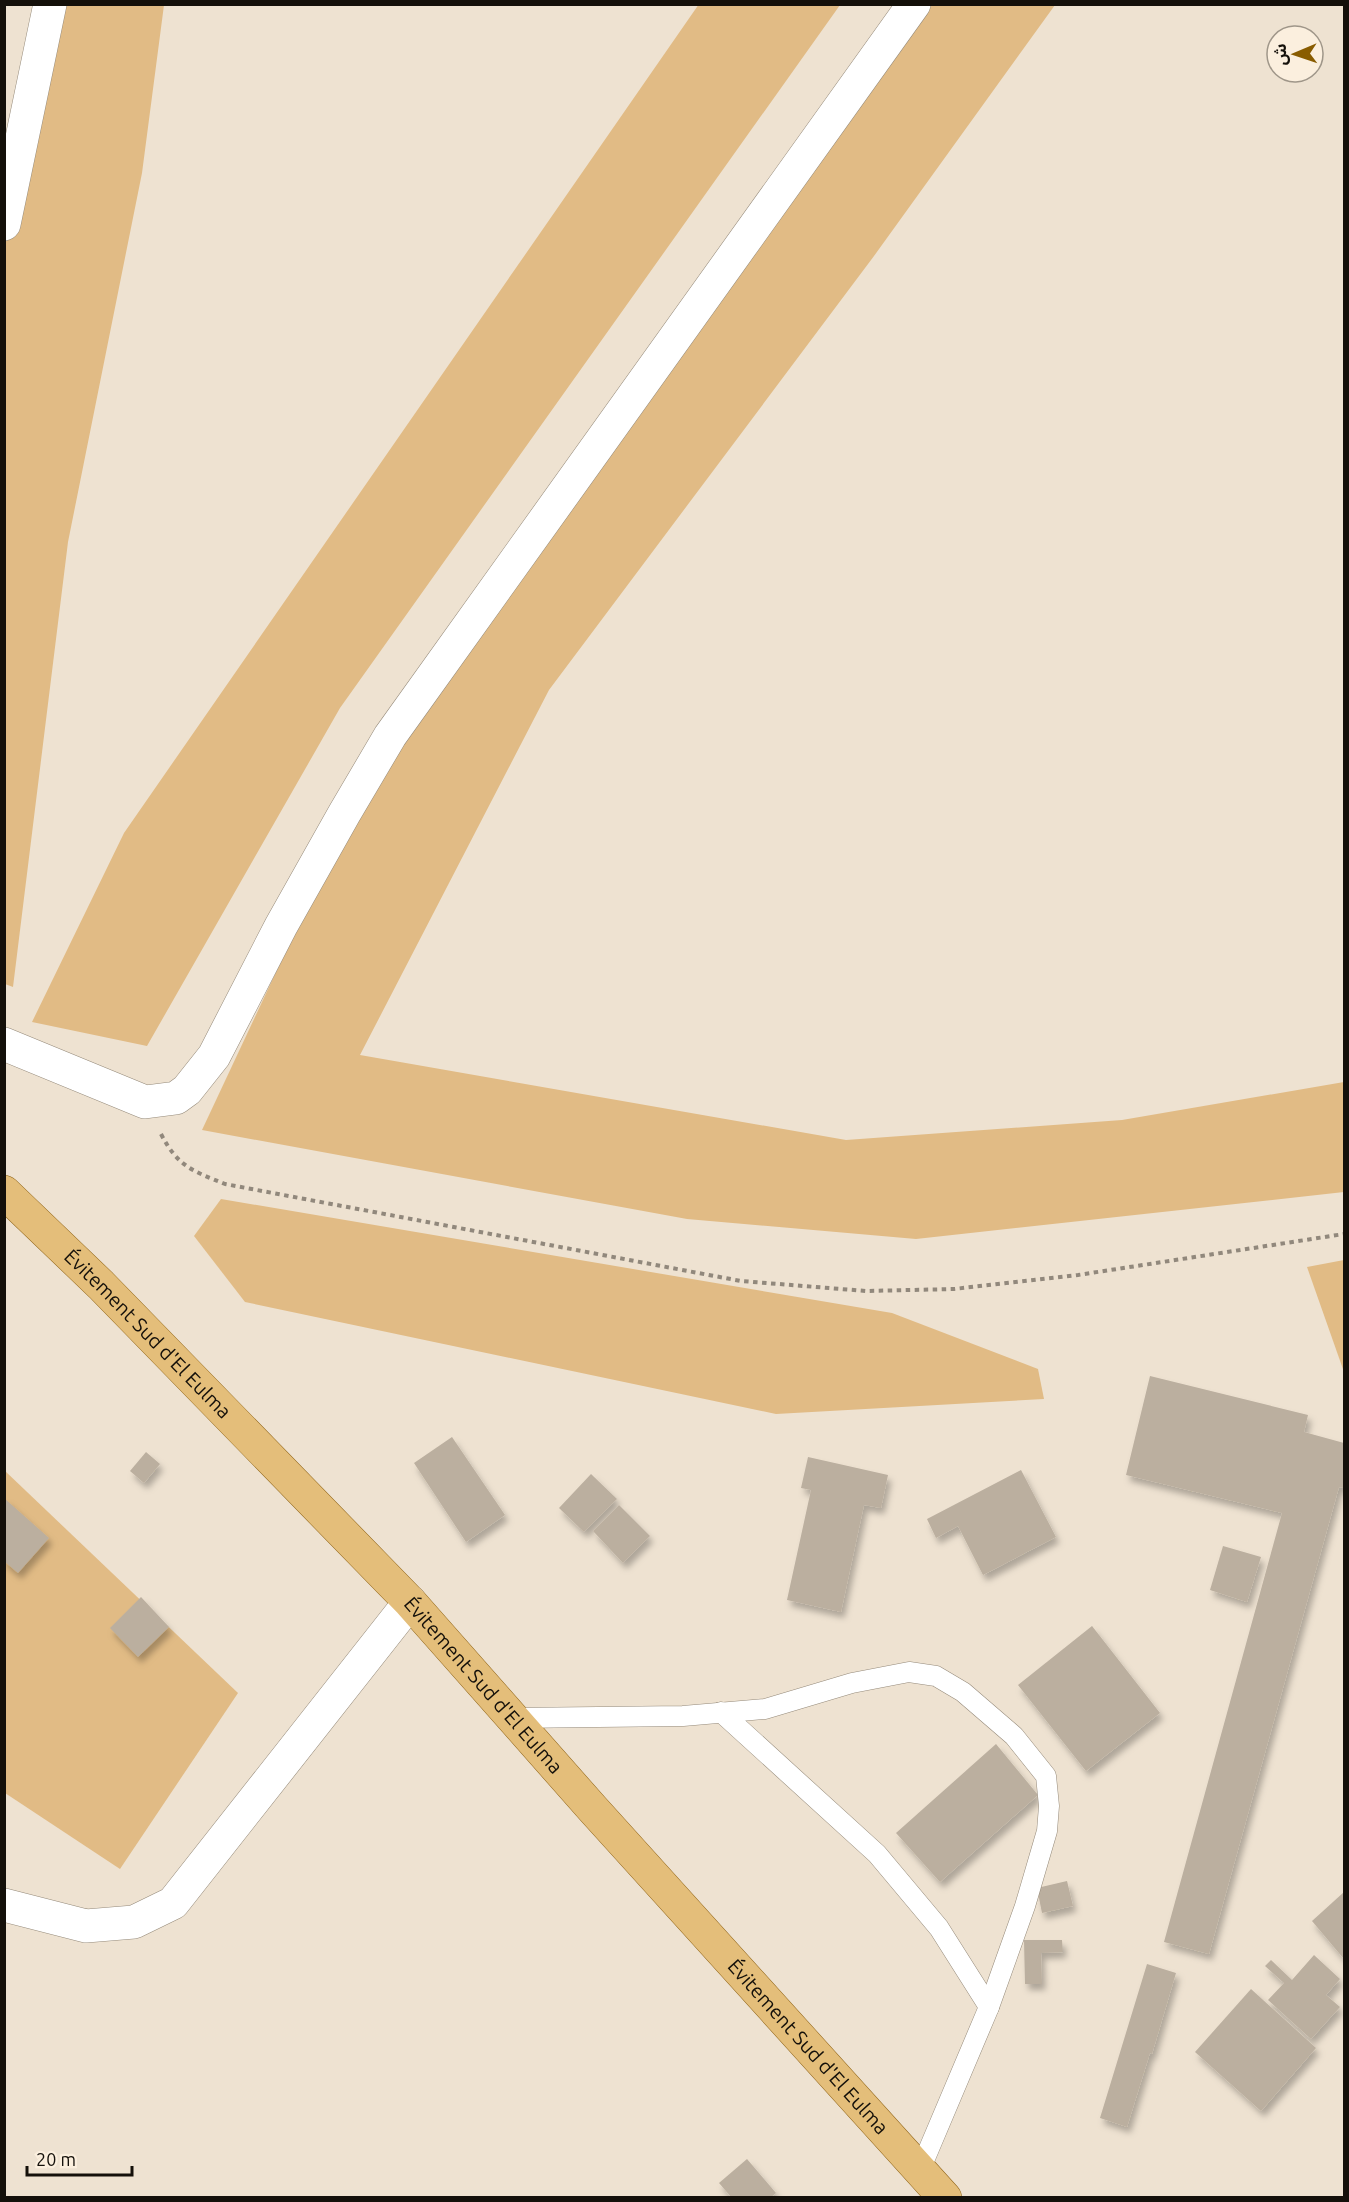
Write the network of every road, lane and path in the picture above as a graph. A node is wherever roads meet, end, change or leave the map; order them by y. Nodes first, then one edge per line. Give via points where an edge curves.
1 (50, 4) edge
2 (914, 4) edge
3 (4, 224) edge
4 (4, 1044) edge
5 (145, 1102) junction
6 (4, 1192) edge
7 (1344, 1234) edge
8 (410, 1602) junction
9 (721, 1712) junction
10 (513, 1718) junction
11 (4, 1905) edge
12 (989, 2007) junction
13 (920, 2170) junction
14 (945, 2198) edge

1 - 3 street
2 - 5 street via 390,736 281,926 214,1056 188,1090 176,1098
4 - 5 street
5 - 7 path via 176,1157 189,1169 225,1184 741,1281 866,1292 954,1289 1077,1275
6 - 8 main road, Évitement Sud d'El Eulma
8 - 10 main road, Évitement Sud d'El Eulma
8 - 11 street via 172,1903 134,1922 86,1926
9 - 10 lane
9 - 12 lane via 877,1854 939,1928
9 - 12 lane via 765,1709 852,1683 909,1672 936,1676 963,1692 1014,1736 1046,1776 1047,1832
10 - 13 main road, Évitement Sud d'El Eulma
12 - 13 lane
13 - 14 main road, Évitement Sud d'El Eulma

